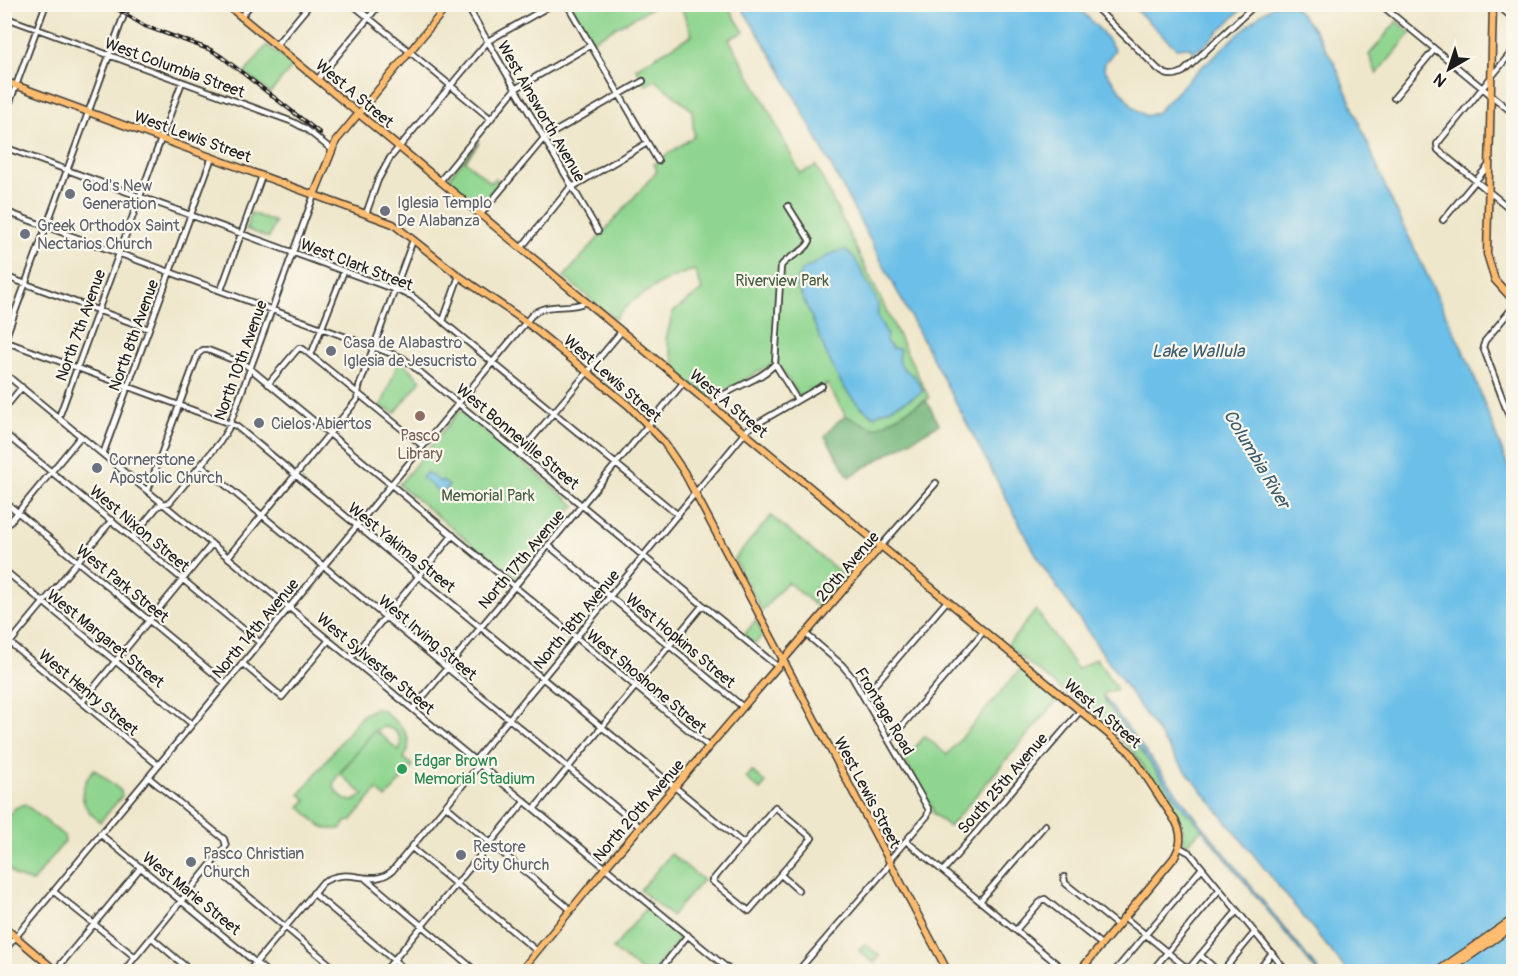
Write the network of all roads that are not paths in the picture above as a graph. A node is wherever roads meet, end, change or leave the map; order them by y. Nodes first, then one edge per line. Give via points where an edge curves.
1 (46, 4) edge
2 (128, 4) edge
3 (226, 4) edge
4 (251, 4) edge
5 (310, 4) edge
6 (352, 4) edge
7 (380, 4) edge
8 (449, 4) edge
9 (466, 4) edge
10 (553, 4) edge
11 (567, 4) edge
12 (1092, 4) edge
13 (1256, 4) edge
14 (1380, 4) edge
15 (1495, 4) edge
16 (4, 17) edge
17 (241, 17) junction
18 (369, 18) junction
19 (1514, 19) edge
20 (37, 29) junction
21 (488, 41) junction
22 (276, 45) junction
23 (591, 45) junction
24 (1514, 49) edge
25 (1434, 50) junction
26 (409, 52) junction
27 (110, 56) junction
28 (1491, 77) junction
29 (317, 80) junction
30 (4, 81) edge
31 (643, 81) dead end
32 (182, 82) junction
33 (16, 86) junction
34 (450, 86) junction
35 (1482, 88) junction
36 (515, 89) junction
37 (619, 95) junction
38 (1490, 96) junction
39 (1395, 98) dead end
40 (88, 113) junction
41 (358, 114) junction
42 (1514, 114) edge
43 (4, 118) edge
44 (490, 119) junction
45 (544, 138) junction
46 (161, 139) junction
47 (647, 143) junction
48 (4, 147) edge
49 (399, 147) junction
50 (332, 149) junction
51 (212, 158) junction
52 (658, 161) dead end
53 (1488, 166) junction
54 (68, 170) junction
55 (262, 176) junction
56 (440, 181) junction
57 (1476, 181) junction
58 (572, 187) junction
59 (1488, 190) junction
60 (314, 195) junction
61 (140, 196) junction
62 (788, 206) dead end
63 (4, 211) edge
64 (1514, 212) edge
65 (366, 214) junction
66 (190, 215) junction
67 (480, 215) junction
68 (1443, 220) dead end
69 (47, 227) junction
70 (598, 231) dead end
71 (242, 233) junction
72 (413, 240) junction
73 (521, 248) junction
74 (293, 252) junction
75 (119, 253) junction
76 (344, 271) junction
77 (170, 272) junction
78 (4, 276) edge
79 (459, 276) junction
80 (26, 284) junction
81 (221, 290) junction
82 (395, 290) junction
83 (1514, 301) edge
84 (586, 302) junction
85 (1514, 306) edge
86 (272, 309) junction
87 (98, 310) junction
88 (442, 321) junction
89 (526, 322) junction
90 (323, 328) junction
91 (148, 329) junction
92 (621, 332) junction
93 (5, 341) edge
94 (374, 346) junction
95 (311, 355) junction
96 (493, 362) junction
97 (775, 364) junction
98 (77, 368) junction
99 (250, 369) junction
100 (588, 372) junction
101 (4, 373) edge
102 (683, 382) junction
103 (268, 384) junction
104 (128, 386) junction
105 (822, 386) dead end
106 (22, 387) junction
107 (359, 394) junction
108 (797, 400) junction
109 (459, 403) junction
110 (179, 405) junction
111 (711, 406) junction
112 (4, 409) edge
113 (554, 413) junction
114 (59, 417) junction
115 (230, 424) junction
116 (648, 424) junction
117 (1514, 429) edge
118 (4, 432) edge
119 (329, 434) junction
120 (744, 434) junction
121 (81, 436) junction
122 (423, 446) junction
123 (520, 453) junction
124 (103, 454) junction
125 (615, 464) junction
126 (201, 465) junction
127 (52, 472) junction
128 (296, 475) junction
129 (936, 483) dead end
130 (391, 485) junction
131 (148, 490) junction
132 (695, 494) junction
133 (4, 501) edge
134 (164, 504) junction
135 (582, 504) junction
136 (18, 512) junction
137 (678, 515) junction
138 (262, 516) junction
139 (112, 520) junction
140 (358, 525) junction
141 (4, 529) edge
142 (453, 536) junction
143 (132, 538) junction
144 (212, 544) junction
145 (548, 545) junction
146 (881, 546) junction
147 (644, 556) junction
148 (228, 557) junction
149 (78, 561) junction
150 (323, 566) junction
151 (4, 570) edge
152 (419, 576) junction
153 (183, 579) junction
154 (514, 586) junction
155 (610, 597) junction
156 (947, 601) junction
157 (44, 602) junction
158 (703, 605) junction
159 (289, 607) junction
160 (385, 617) junction
161 (149, 620) junction
162 (481, 627) junction
163 (984, 631) junction
164 (806, 634) junction
165 (4, 638) edge
166 (576, 638) junction
167 (329, 640) junction
168 (259, 642) junction
169 (10, 643) junction
170 (669, 646) junction
171 (4, 650) edge
172 (351, 658) junction
173 (783, 660) junction
174 (116, 661) junction
175 (242, 663) junction
176 (778, 667) junction
177 (447, 668) junction
178 (543, 678) junction
179 (225, 683) junction
180 (635, 686) junction
181 (864, 697) junction
182 (82, 702) junction
183 (743, 707) junction
184 (413, 709) junction
185 (1081, 710) junction
186 (509, 719) junction
187 (192, 724) junction
188 (602, 727) junction
189 (889, 741) junction
190 (709, 747) junction
191 (475, 760) junction
192 (480, 764) junction
193 (158, 765) junction
194 (568, 768) junction
195 (148, 777) junction
196 (674, 787) junction
197 (525, 801) junction
198 (446, 806) junction
199 (534, 809) junction
200 (1044, 825) dead end
201 (640, 827) junction
202 (100, 834) junction
203 (906, 841) junction
204 (490, 843) junction
205 (744, 844) junction
206 (1179, 847) junction
207 (412, 848) junction
208 (890, 862) junction
209 (211, 865) junction
210 (141, 867) junction
211 (605, 868) junction
212 (1202, 868) junction
213 (943, 871) junction
214 (780, 875) junction
215 (1064, 877) dead end
216 (364, 878) junction
217 (456, 884) junction
218 (1220, 889) junction
219 (798, 890) dead end
220 (53, 891) junction
221 (313, 893) junction
222 (182, 900) junction
223 (980, 901) junction
224 (571, 910) junction
225 (1237, 910) junction
226 (1124, 917) junction
227 (1514, 919) edge
228 (94, 924) junction
229 (1117, 925) junction
230 (1514, 925) edge
231 (422, 926) junction
232 (4, 927) edge
233 (285, 927) junction
234 (1016, 930) junction
235 (1255, 932) junction
236 (688, 935) junction
237 (1146, 935) junction
238 (16, 937) junction
239 (151, 937) junction
240 (1101, 944) junction
241 (4, 951) edge
242 (537, 951) junction
243 (1167, 952) junction
244 (1272, 953) junction
245 (1200, 956) junction
246 (135, 957) junction
247 (394, 960) junction
248 (256, 962) junction
249 (1187, 970) edge
250 (57, 971) edge
251 (124, 971) edge
252 (192, 972) edge
253 (248, 972) edge
254 (267, 972) edge
255 (339, 972) edge
256 (384, 972) edge
257 (408, 972) edge
258 (477, 972) edge
259 (520, 972) edge
260 (658, 972) edge
261 (732, 972) edge
262 (798, 972) edge
263 (948, 972) edge
264 (1067, 972) edge
265 (1079, 972) edge
266 (1114, 972) edge
267 (1150, 972) edge
268 (1220, 972) edge
269 (1257, 972) edge
270 (1287, 972) edge
271 (1437, 972) edge
272 (1446, 972) edge

1 - 20 street
2 - 27 street
3 - 17 main road, West A Street
4 - 17 street
5 - 22 street
6 - 18 street
7 - 18 street
8 - 26 main road
9 - 21 street, West Ainsworth Avenue
10 - 21 street
11 - 23 street
12 - 13 street via 1158,69 1175,75 1183,72
14 - 25 street
15 - 19 street
15 - 28 main road
16 - 20 street, West Columbia Street
17 - 22 main road, West A Street
18 - 26 street
18 - 29 street
20 - 27 street, West Columbia Street
20 - 33 street
21 - 34 street
21 - 36 street, West Ainsworth Avenue
22 - 29 main road, West A Street
23 - 36 street
23 - 37 street
24 - 28 street
25 - 35 street
25 - 39 street
26 - 34 street
26 - 41 main road
27 - 32 street, West Columbia Street
27 - 40 street
28 - 35 street
28 - 38 main road
29 - 41 main road, West A Street
30 - 33 main road, West Lewis Street
31 - 37 street
32 - 46 street, North 7th Avenue
32 - 50 street, West Columbia Street via 293,122
33 - 40 main road, West Lewis Street
33 - 43 street
34 - 44 street
34 - 49 street
35 - 38 street
35 - 57 street via 1437,144 1438,150
36 - 44 street
36 - 45 street, West Ainsworth Avenue
37 - 45 street
37 - 47 street
38 - 42 street
38 - 53 main road
40 - 46 main road, West Lewis Street
40 - 54 street
41 - 49 main road, West A Street
41 - 50 main road
44 - 56 street
45 - 58 street, West Ainsworth Avenue
45 - 67 street
46 - 51 main road, West Lewis Street
46 - 61 street, North 7th Avenue
47 - 52 street
47 - 58 street
48 - 54 street, West Clark Street
49 - 56 main road, West A Street
49 - 65 street via 382,170
50 - 60 main road
51 - 55 main road, West Lewis Street
51 - 66 street, North 8th Avenue
53 - 57 street
53 - 59 main road
54 - 61 street, West Clark Street
54 - 69 street
55 - 60 main road, West Lewis Street
55 - 71 street
56 - 67 main road, West A Street
57 - 59 street
57 - 68 street
58 - 70 street, West Ainsworth Avenue
58 - 73 street
59 - 64 street
59 - 83 main road via 1489,264 1497,283
60 - 65 main road, West Lewis Street
60 - 74 street, North 10th Avenue
61 - 66 street, West Clark Street
61 - 75 street, North 7th Avenue
62 - 97 street via 810,241 781,266
63 - 69 street, West Bonneville Street
65 - 72 main road, West Lewis Street via 393,224
66 - 71 street, West Clark Street
66 - 77 street, North 8th Avenue
67 - 73 main road, West A Street
69 - 75 street, West Bonneville Street
69 - 80 street
71 - 74 street, West Clark Street
71 - 81 street
72 - 79 main road, West Lewis Street
72 - 82 street
73 - 84 main road, West A Street
74 - 76 street, West Clark Street
74 - 86 street, North 10th Avenue
75 - 77 street, West Bonneville Street
75 - 87 street, North 7th Avenue
76 - 82 street, West Clark Street
76 - 90 street
77 - 81 street, West Bonneville Street
77 - 91 street, North 8th Avenue
78 - 80 street
79 - 88 street
79 - 89 main road, West Lewis Street
80 - 87 street
80 - 93 street
81 - 86 street, West Bonneville Street
82 - 88 street, West Clark Street via 414,297
82 - 94 street
84 - 89 street via 539,309
84 - 92 main road, West A Street
85 - 117 street via 1483,346
86 - 90 street, West Bonneville Street
86 - 99 street, North 10th Avenue
87 - 91 street
87 - 98 street, North 7th Avenue
88 - 96 street, West Clark Street
89 - 96 street, North 14th Avenue
89 - 100 main road, West Lewis Street
90 - 94 street, West Bonneville Street
90 - 95 street
91 - 104 street, North 8th Avenue
92 - 100 street
92 - 102 main road, West A Street
93 - 98 street, West Yakima Street
94 - 107 street
94 - 109 street, West Bonneville Street via 407,360
95 - 103 street via 299,348
95 - 107 street
96 - 109 street, North 14th Avenue
96 - 113 street, West Clark Street
97 - 108 street
97 - 111 street
98 - 104 street, West Yakima Street
98 - 114 street, North 7th Avenue
99 - 103 street, West Shoshone Street
99 - 110 street, West Shoshone Street via 246,364 202,351
99 - 115 street, North 10th Avenue
100 - 113 street
100 - 116 main road, West Lewis Street
101 - 106 street, West Sylvester Street
102 - 111 main road, West A Street
102 - 116 street, North 17th Avenue
103 - 119 street, West Shoshone Street
104 - 110 street, West Yakima Street
104 - 124 street, North 8th Avenue
105 - 108 street, North 18th Avenue
106 - 112 street
106 - 114 street, West Sylvester Street
107 - 119 street
107 - 122 street
108 - 120 street, North 18th Avenue
109 - 122 street, North 14th Avenue
109 - 123 street, West Bonneville Street
110 - 115 street, West Yakima Street
110 - 131 street
111 - 120 main road, West A Street
113 - 123 street
113 - 125 street, West Clark Street
114 - 121 street, West Sylvester Street
115 - 126 street, North 10th Avenue
115 - 128 street, West Yakima Street
116 - 125 street, North 17th Avenue
116 - 132 main road, West Lewis Street via 670,451
118 - 127 street, West Nixon Street
119 - 128 street
119 - 130 street, West Shoshone Street
120 - 132 street, North 18th Avenue
120 - 146 main road, West A Street
121 - 124 street, West Sylvester Street
121 - 127 street
122 - 130 street, North 14th Avenue
123 - 135 street, West Bonneville Street
124 - 131 street, West Sylvester Street
125 - 135 street, North 17th Avenue
125 - 137 street, West Clark Street
126 - 134 street, North 10th Avenue
126 - 138 street, West Irving Street
127 - 136 street
127 - 139 street, West Nixon Street
128 - 138 street
128 - 140 street, West Yakima Street
129 - 146 street, 20th Avenue
130 - 140 street, North 14th Avenue
130 - 142 street, West Shoshone Street
131 - 134 street, West Sylvester Street
132 - 137 street, North 18th Avenue
132 - 173 main road, West Lewis Street
133 - 136 street, West Park Street
134 - 143 street, North 10th Avenue
134 - 144 street, West Sylvester Street
135 - 145 street, North 17th Avenue
135 - 147 street, West Bonneville Street
136 - 141 street
136 - 149 street, West Park Street
137 - 147 street, North 18th Avenue
138 - 148 street
138 - 150 street, West Irving Street
139 - 143 street, West Nixon Street
139 - 149 street
140 - 150 street, North 14th Avenue
140 - 152 street, West Yakima Street
142 - 152 street
142 - 154 street, West Shoshone Street
143 - 153 street, West Nixon Street
144 - 148 street, West Sylvester Street
144 - 153 street
145 - 154 street, North 17th Avenue
145 - 155 street, West Hopkins Street
146 - 156 main road, West A Street
146 - 164 main road, 20th Avenue
147 - 155 street, North 18th Avenue
147 - 158 street, West Bonneville Street
148 - 159 street, West Sylvester Street
149 - 157 street
149 - 161 street, West Park Street
150 - 159 street, North 14th Avenue
150 - 160 street, West Irving Street
151 - 157 street, West Margaret Street
152 - 160 street
152 - 162 street, West Yakima Street
153 - 161 street
153 - 168 street, West Nixon Street
154 - 162 street, North 17th Avenue
154 - 166 street, West Shoshone Street
155 - 166 street, North 18th Avenue
155 - 170 street, West Hopkins Street
156 - 163 main road, West A Street
156 - 181 street
157 - 169 street
157 - 174 street, West Margaret Street
158 - 170 street
158 - 176 street, West Bonneville Street
159 - 167 street, West Sylvester Street
159 - 168 street, North 14th Avenue
160 - 172 street
160 - 177 street, West Irving Street
161 - 174 street
161 - 179 street, West Park Street
162 - 177 street, North 17th Avenue
162 - 178 street, West Yakima Street
163 - 185 main road, West A Street
163 - 189 street
164 - 173 main road, 20th Avenue
164 - 181 street, Frontage Road via 846,669
165 - 169 street, West Henry Street
166 - 178 street, North 18th Avenue
166 - 180 street, West Shoshone Street
167 - 172 street, West Sylvester Street
167 - 175 street via 282,697
168 - 175 street, North 14th Avenue
169 - 171 street
169 - 182 street, West Henry Street
170 - 180 street
170 - 183 street, West Hopkins Street
172 - 184 street, West Sylvester Street
173 - 176 main road, 20th Avenue
173 - 208 main road, West Lewis Street
174 - 182 street
174 - 187 street, West Margaret Street
175 - 179 street, North 14th Avenue
176 - 183 main road, North 20th Avenue
177 - 184 street, North 17th Avenue
177 - 186 street, West Irving Street
178 - 186 street, North 18th Avenue
178 - 188 street, West Yakima Street
179 - 187 street, North 14th Avenue
180 - 188 street
180 - 190 street, West Shoshone Street
181 - 189 street, Frontage Road
182 - 193 street, West Henry Street
183 - 190 main road, North 20th Avenue
184 - 191 street, West Sylvester Street
185 - 206 main road, West A Street via 1138,762 1178,825
185 - 213 street, South 25th Avenue
186 - 191 street, North 18th Avenue
186 - 194 street, West Irving Street
187 - 193 street, North 14th Avenue
188 - 194 street
188 - 196 street, West Yakima Street
189 - 203 street, Frontage Road via 928,806 929,812
190 - 196 main road, North 20th Avenue
191 - 192 street, West Sylvester Street
192 - 197 street, West Sylvester Street
192 - 198 street
193 - 195 street, North 14th Avenue
194 - 199 street
194 - 201 street, West Irving Street
195 - 202 street, North 14th Avenue
195 - 209 street via 224,839 226,844
196 - 201 main road, North 20th Avenue
196 - 205 street, West Yakima Street
197 - 199 street, West Sylvester Street
197 - 204 street
198 - 204 street
198 - 207 street
199 - 211 street, West Sylvester Street
200 - 223 street
201 - 211 main road, North 20th Avenue
202 - 210 street, West Marie Street
202 - 220 street, North 14th Avenue
203 - 208 street
203 - 213 street
204 - 217 street
204 - 224 street
205 - 214 street via 712,881 749,911
205 - 214 street via 775,807 812,838
206 - 212 street
206 - 226 main road via 1173,860
207 - 216 street via 389,874 377,879
207 - 217 street
208 - 262 street
208 - 263 main road, West Lewis Street
209 - 222 street
209 - 233 street
210 - 222 street, West Marie Street
210 - 228 street
211 - 224 main road, North 20th Avenue
211 - 236 street, West Sylvester Street
212 - 218 street
212 - 237 street
213 - 223 street
214 - 219 street
215 - 229 street via 1065,883
216 - 221 street via 351,874 336,876
216 - 231 street
217 - 231 street
217 - 242 street
218 - 225 street
218 - 243 street
220 - 228 street
220 - 238 street, North 14th Avenue
221 - 233 street
221 - 247 street
222 - 239 street
222 - 248 street, West Marie Street
223 - 234 street
224 - 242 main road, North 20th Avenue
225 - 235 street
225 - 245 street
226 - 229 main road
226 - 237 street
227 - 271 highway
228 - 246 street
228 - 250 street
229 - 240 main road
230 - 272 highway
231 - 247 street
231 - 258 street
232 - 238 main road
233 - 248 street
233 - 255 street
234 - 240 street via 1044,899
234 - 264 street
235 - 244 street
235 - 268 street
236 - 260 street
236 - 261 street, West Sylvester Street
237 - 243 street
237 - 266 street
238 - 241 street, North 14th Avenue
238 - 250 main road
239 - 246 street
239 - 252 street
240 - 265 main road
242 - 259 main road, North 20th Avenue
243 - 249 street
243 - 267 street
244 - 269 street
244 - 270 street
245 - 249 street
245 - 268 street
246 - 251 street
247 - 256 street
247 - 257 street
248 - 253 street
248 - 254 street, West Marie Street

